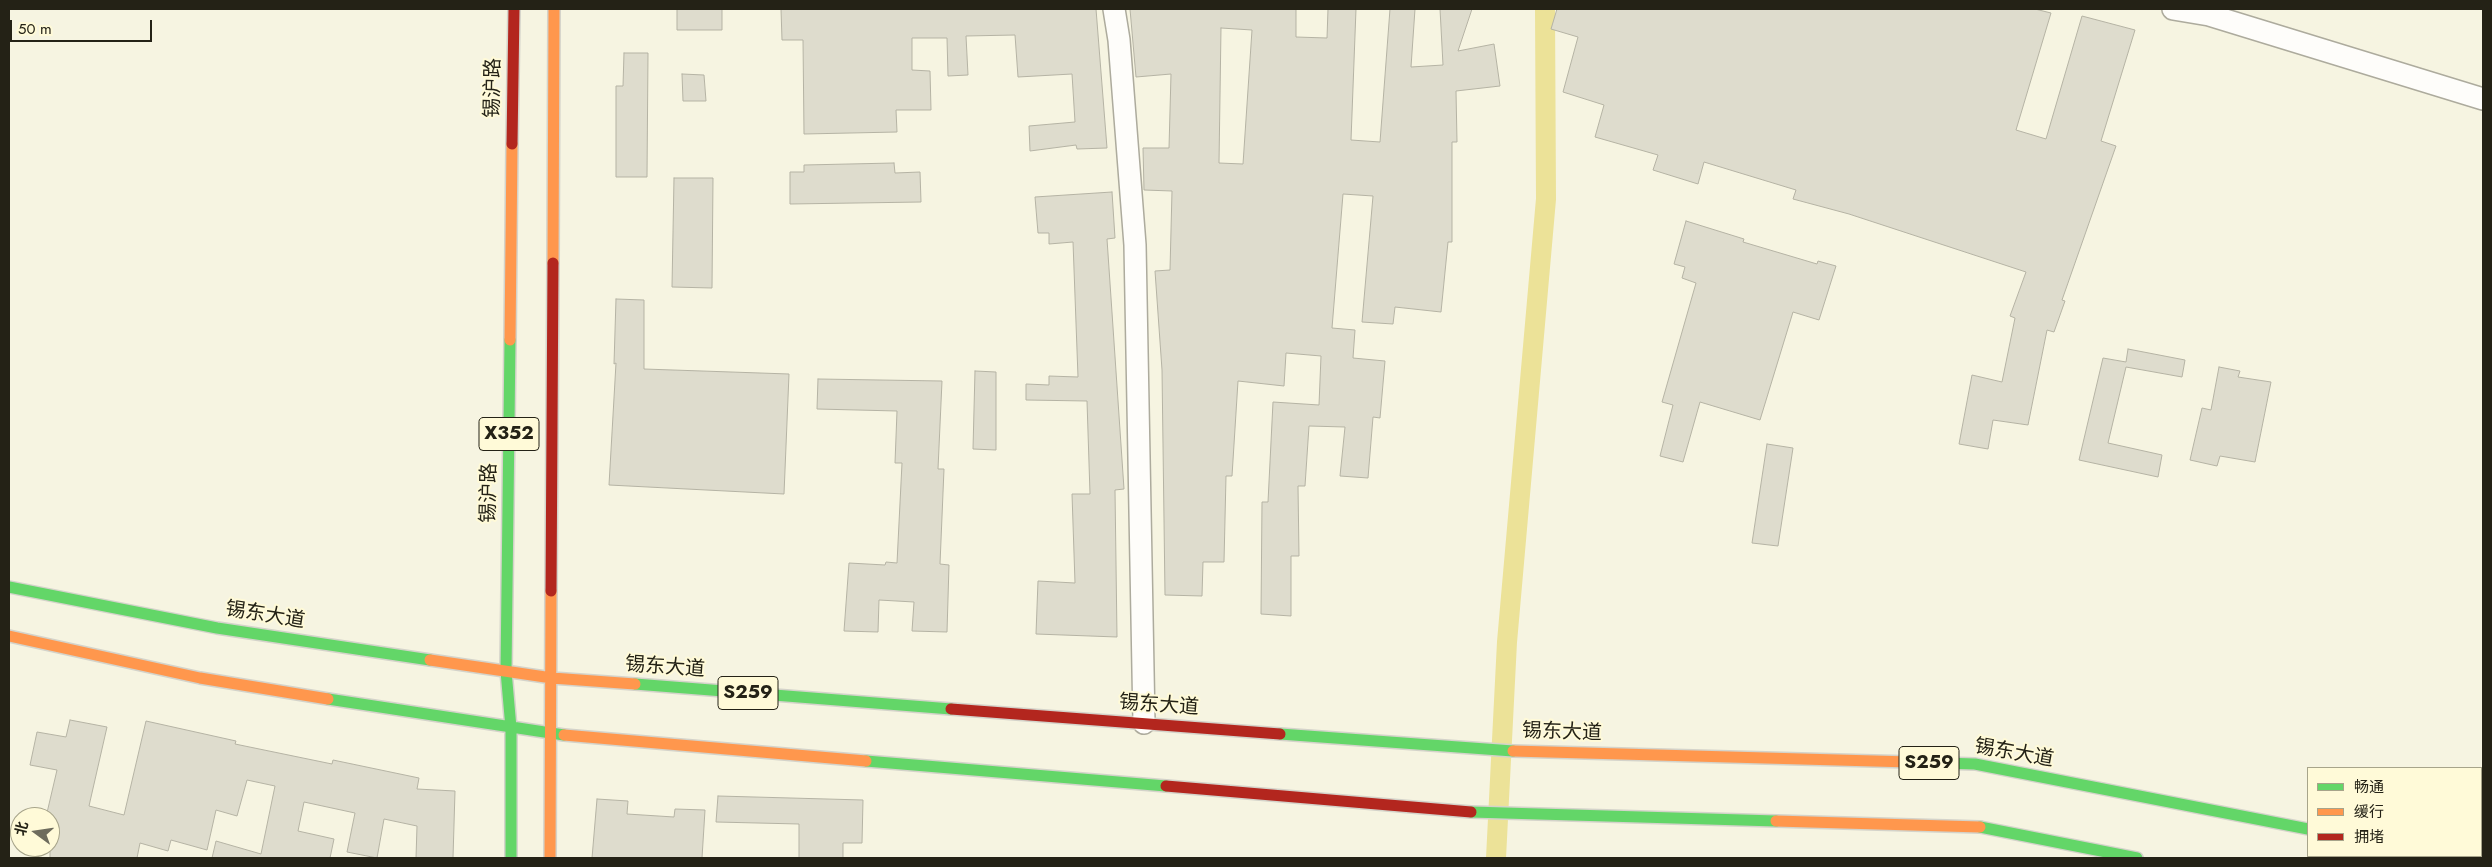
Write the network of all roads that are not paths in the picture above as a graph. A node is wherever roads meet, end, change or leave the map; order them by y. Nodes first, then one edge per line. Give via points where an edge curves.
1 (514, 9) edge
2 (554, 9) edge
3 (1114, 9) edge
4 (2175, 9) edge
5 (2483, 99) edge
6 (9, 587) edge
7 (9, 636) edge
8 (506, 671) junction
9 (552, 678) junction
10 (1144, 723) junction
11 (511, 728) junction
12 (550, 734) junction
13 (2307, 829) edge
14 (511, 858) edge
15 (550, 858) edge
16 (2136, 858) edge

1 - 8 main road, 锡沪路 / X352
2 - 9 main road, X352
3 - 10 street via 1135,245
4 - 5 street via 2209,15
6 - 8 main road, 锡东大道 / S259 via 217,628
7 - 11 main road via 200,678
8 - 9 main road, 锡东大道 / S259
8 - 11 main road, 锡沪路 / X352
9 - 10 main road, 锡东大道 / S259
9 - 12 main road, X352
10 - 13 main road, 锡东大道 / S259 via 1492,750 1975,764
11 - 12 main road
11 - 14 main road, 锡沪路 / X352
12 - 15 main road, X352
12 - 16 main road via 1488,813 1981,827

